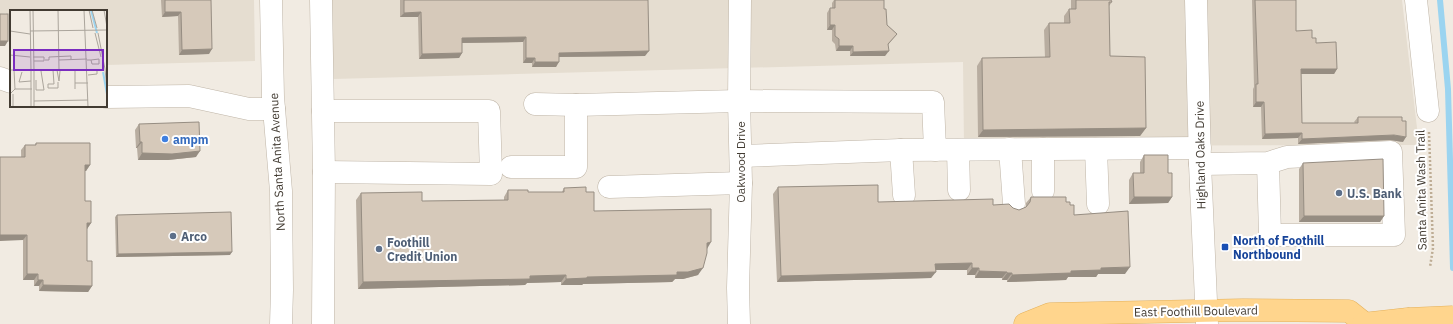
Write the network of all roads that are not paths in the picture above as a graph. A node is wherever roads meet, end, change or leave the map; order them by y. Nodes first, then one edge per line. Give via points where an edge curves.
1 (271, 0) edge
2 (321, 0) edge
3 (740, 0) edge
4 (1196, 0) edge
5 (1416, 0) edge
6 (0, 78) edge
7 (10, 82) edge
8 (107, 97) edge
9 (739, 101) junction
10 (535, 104) dead end
11 (576, 106) junction
12 (274, 109) junction
13 (323, 111) junction
14 (1428, 111) road end
15 (1010, 149) junction
16 (1043, 149) junction
17 (1096, 149) junction
18 (901, 150) junction
19 (935, 150) junction
20 (958, 150) junction
21 (741, 156) junction
22 (1200, 156) junction
23 (1268, 163) junction
24 (511, 167) dead end
25 (324, 172) junction
26 (741, 183) junction
27 (609, 186) dead end
28 (959, 190) dead end
29 (1043, 191) dead end
30 (904, 195) dead end
31 (1014, 204) dead end
32 (1098, 204) dead end
33 (1206, 317) edge
34 (1453, 317) edge
35 (281, 324) edge
36 (323, 324) edge
37 (739, 324) edge
38 (1025, 324) edge
39 (1363, 324) edge

1 - 12 street, North Santa Anita Avenue
2 - 13 street
3 - 9 street, Oakwood Drive
4 - 22 street, Highland Oaks Drive
5 - 14 street
6 - 7 street
8 - 12 street via 189,96 249,109
9 - 11 street
9 - 19 street via 933,102
9 - 21 street, Oakwood Drive
10 - 11 street
11 - 24 street via 576,167
12 - 35 street, North Santa Anita Avenue via 282,191
13 - 25 street
13 - 25 street via 489,111 491,174
15 - 16 street
15 - 20 street
15 - 31 street
16 - 17 street
16 - 29 street
17 - 22 street
17 - 32 street
18 - 19 street
18 - 21 street
18 - 30 street
19 - 20 street
20 - 28 street
21 - 26 street, Oakwood Drive
22 - 23 street
22 - 33 street, Highland Oaks Drive
23 - 23 street via 1270,235 1394,235 1391,152 1287,157
25 - 36 street
26 - 27 street
26 - 37 street, Oakwood Drive
33 - 38 main road, East Foothill Boulevard via 1050,314
33 - 39 main road, East Foothill Boulevard via 1349,311
34 - 39 main road, East Foothill Boulevard, bridge

